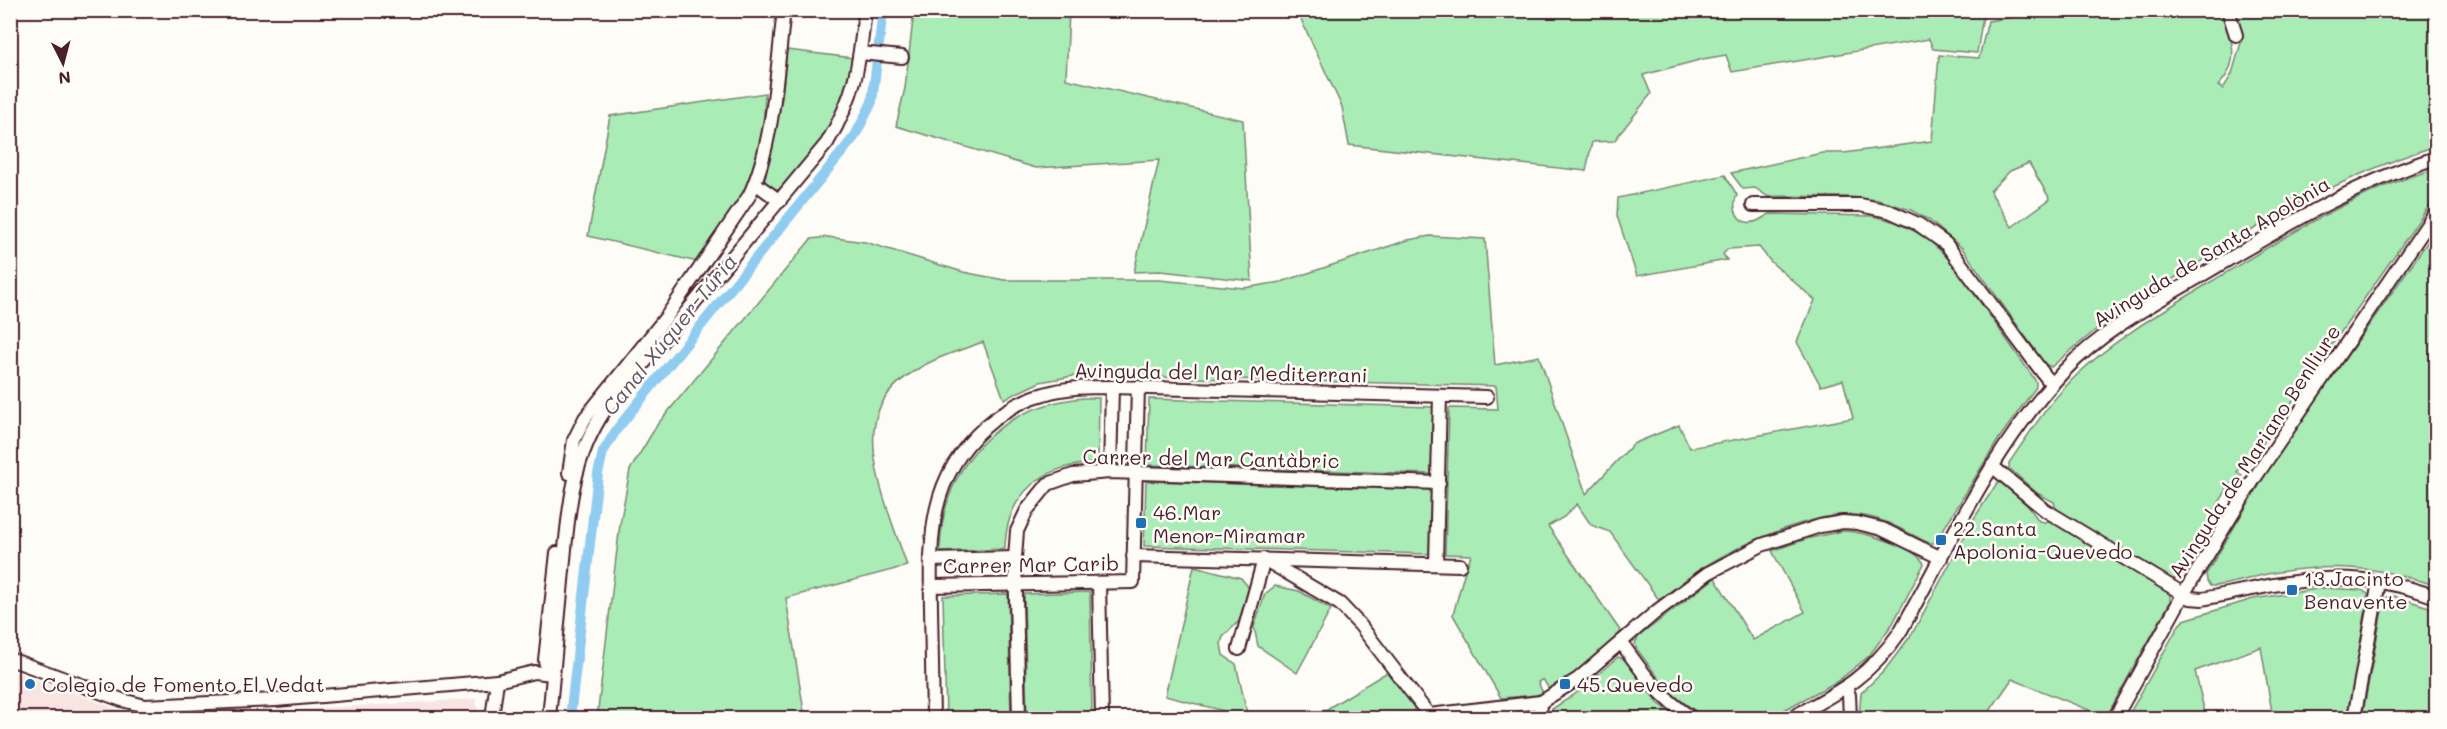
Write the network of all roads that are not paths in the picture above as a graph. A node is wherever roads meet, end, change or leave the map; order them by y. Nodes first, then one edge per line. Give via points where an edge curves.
1 (784, 10) edge
2 (865, 10) edge
3 (2228, 10) edge
4 (2236, 35) dead end
5 (860, 53) junction
6 (901, 57) dead end
7 (2436, 158) edge
8 (755, 183) junction
9 (780, 201) junction
10 (1753, 205) dead end
11 (2436, 212) edge
12 (664, 330) junction
13 (2052, 385) junction
14 (1112, 387) junction
15 (1138, 387) junction
16 (1440, 396) junction
17 (1486, 397) dead end
18 (1992, 466) junction
19 (1110, 472) junction
20 (1136, 473) junction
21 (1439, 483) junction
22 (1133, 556) junction
23 (1015, 558) junction
24 (1941, 558) junction
25 (930, 560) junction
26 (1264, 560) junction
27 (1436, 564) junction
28 (1460, 565) dead end
29 (2379, 582) junction
30 (1099, 583) junction
31 (1016, 584) junction
32 (931, 586) junction
33 (2184, 593) junction
34 (2436, 597) edge
35 (1621, 642) junction
36 (1239, 649) dead end
37 (10, 659) edge
38 (544, 660) junction
39 (534, 672) junction
40 (553, 674) junction
41 (496, 681) junction
42 (1846, 688) junction
43 (1541, 702) junction
44 (1428, 717) edge
45 (492, 718) edge
46 (549, 718) edge
47 (933, 718) edge
48 (1019, 718) edge
49 (1102, 718) edge
50 (1540, 718) edge
51 (1692, 718) edge
52 (1791, 718) edge
53 (1850, 718) edge
54 (2115, 718) edge
55 (2354, 718) edge

1 - 8 street via 771,111
2 - 5 street
3 - 4 street
5 - 6 street
5 - 9 street via 856,79 840,120 827,143
7 - 13 street, Avinguda de Santa Apolònia via 2396,171 2286,225 2119,325
8 - 9 street
8 - 12 street
9 - 12 street
10 - 13 street via 1860,205 1888,211 1918,224 1947,244
11 - 33 street, Avinguda de Mariano Benlliure via 2254,479
12 - 38 street via 595,404 574,440
12 - 40 street via 605,410 585,443 576,470
13 - 18 street, Avinguda de Santa Apolònia
14 - 15 street, Avinguda del Mar Mediterrani
14 - 19 street
14 - 25 street, Avinguda del Mar Mediterrani via 1072,388 1018,403 970,440 945,482 932,528
15 - 16 street, Avinguda del Mar Mediterrani
15 - 20 street
16 - 17 street, Avinguda del Mar Mediterrani
16 - 21 street
18 - 24 street, Avinguda de Santa Apolònia
18 - 33 street via 2045,510
19 - 20 street, Carrer del Mar Cantàbric
19 - 23 street, Carrer del Mar Cantàbric via 1072,475 1048,484 1027,510 1017,531
20 - 21 street, Carrer del Mar Cantàbric
20 - 22 street
21 - 27 street
22 - 26 street
22 - 30 street, Carrer Mar Carib via 1133,582
23 - 25 street, Carrer Mar Carib
23 - 31 street, Carrer del Mar Cantàbric
24 - 35 street via 1882,529 1843,522 1820,526 1762,545 1708,573
24 - 42 street, Avinguda de Santa Apolònia via 1885,653
25 - 32 street, Avinguda del Mar Mediterrani
26 - 27 street
26 - 36 street
26 - 44 street via 1340,604 1360,624
27 - 28 street
29 - 33 street via 2326,577 2202,599
29 - 34 street
29 - 55 street
30 - 31 street, Carrer Mar Carib
30 - 49 street
31 - 32 street, Carrer Mar Carib
31 - 48 street, Carrer del Mar Cantàbric
32 - 47 street, Avinguda del Mar Mediterrani
33 - 54 street, Avinguda de Mariano Benlliure
35 - 43 street via 1578,679
35 - 51 street via 1655,688
37 - 41 street via 145,706 276,700
38 - 39 street via 540,670
38 - 40 street
39 - 40 street
39 - 41 street
40 - 46 street
41 - 45 street
42 - 52 street, Avinguda de Santa Apolònia
42 - 53 street
43 - 44 street
43 - 50 street

